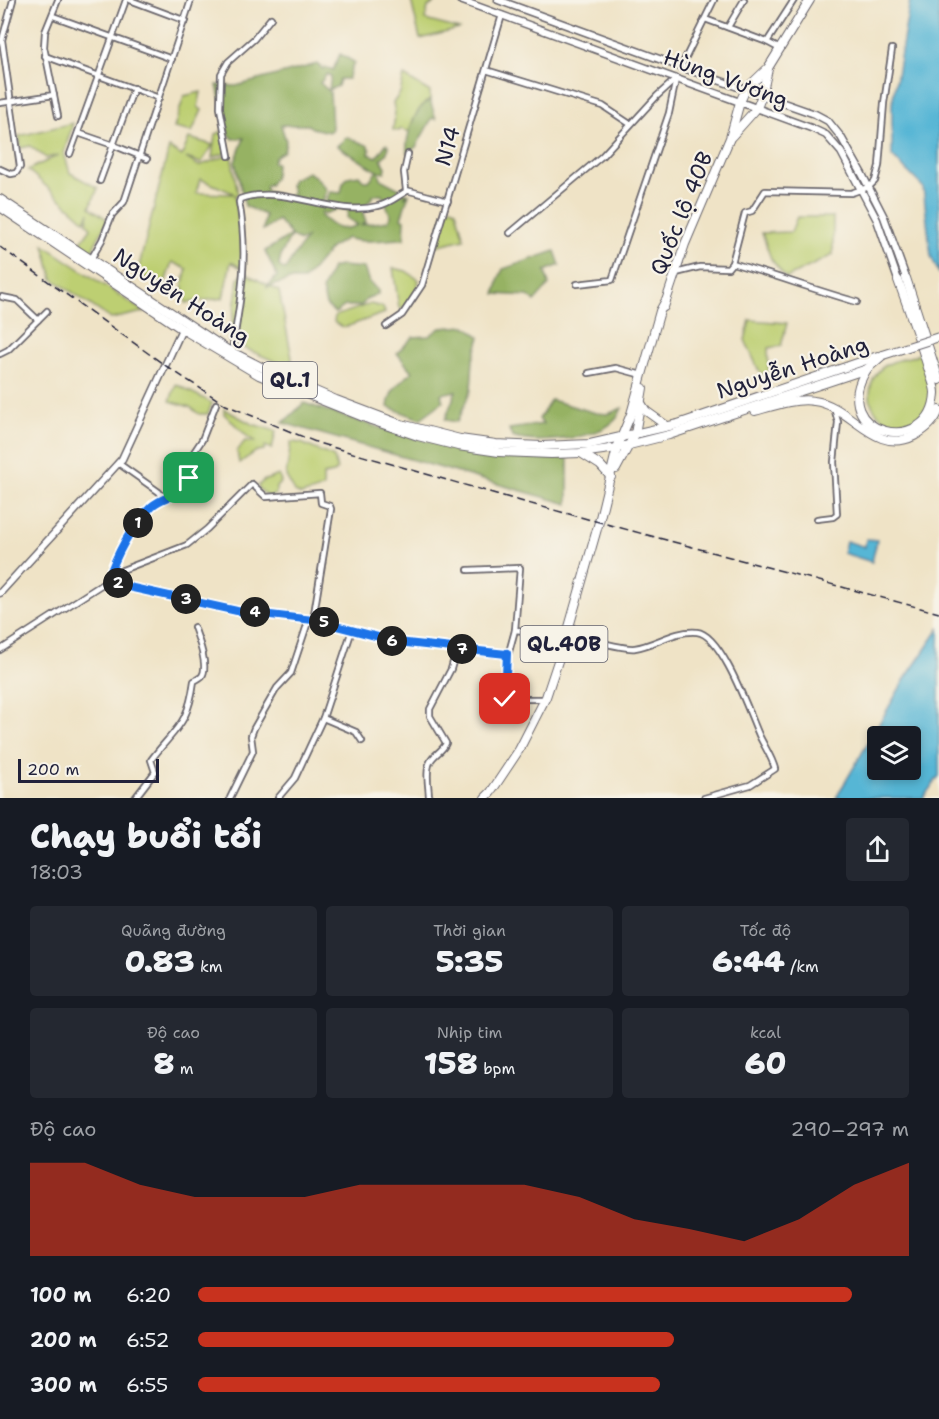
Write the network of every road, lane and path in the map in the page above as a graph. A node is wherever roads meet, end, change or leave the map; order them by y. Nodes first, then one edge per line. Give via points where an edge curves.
1 (13, 0) edge
2 (58, 0) edge
3 (126, 0) edge
4 (130, 0) edge
5 (191, 0) edge
6 (460, 0) edge
7 (498, 0) edge
8 (714, 0) edge
9 (744, 0) edge
10 (794, 0) edge
11 (810, 0) edge
12 (506, 1) edge
13 (502, 15) junction
14 (53, 16) junction
15 (271, 18) dead end
16 (705, 19) junction
17 (186, 21) junction
18 (728, 27) junction
19 (112, 38) junction
20 (767, 42) junction
21 (780, 49) junction
22 (892, 49) dead end
23 (45, 56) junction
24 (172, 59) junction
25 (681, 67) junction
26 (768, 68) junction
27 (486, 70) junction
28 (98, 75) junction
29 (676, 79) junction
30 (134, 88) junction
31 (746, 89) junction
32 (54, 95) junction
33 (762, 96) junction
34 (159, 98) junction
35 (10, 101) junction
36 (740, 102) junction
37 (0, 103) edge
38 (757, 108) junction
39 (58, 116) dead end
40 (630, 124) junction
41 (78, 133) junction
42 (730, 138) junction
43 (113, 145) junction
44 (70, 154) dead end
45 (408, 154) dead end
46 (139, 156) junction
47 (229, 156) dead end
48 (147, 159) dead end
49 (0, 169) edge
50 (100, 181) dead end
51 (869, 187) junction
52 (861, 190) junction
53 (407, 191) junction
54 (0, 199) edge
55 (448, 201) junction
56 (0, 207) edge
57 (510, 233) dead end
58 (90, 259) junction
59 (732, 263) junction
60 (676, 273) junction
61 (902, 279) junction
62 (576, 284) dead end
63 (2, 297) dead end
64 (665, 302) junction
65 (857, 302) dead end
66 (47, 311) dead end
67 (38, 320) junction
68 (386, 327) dead end
69 (182, 329) junction
70 (939, 337) edge
71 (232, 351) junction
72 (0, 354) edge
73 (883, 355) junction
74 (867, 369) junction
75 (589, 374) dead end
76 (642, 375) junction
77 (939, 380) edge
78 (641, 401) junction
79 (216, 404) dead end
80 (834, 408) junction
81 (939, 410) edge
82 (704, 423) junction
83 (667, 426) junction
84 (635, 434) junction
85 (621, 437) junction
86 (628, 446) junction
87 (617, 448) junction
88 (581, 453) junction
89 (118, 463) junction
90 (611, 477) junction
91 (164, 499) junction
92 (817, 519) dead end
93 (468, 570) dead end
94 (112, 574) junction
95 (116, 582) junction
96 (0, 583) edge
97 (8, 584) junction
98 (0, 593) edge
99 (311, 619) junction
100 (194, 627) dead end
101 (352, 630) junction
102 (515, 630) junction
103 (567, 634) junction
104 (457, 648) junction
105 (0, 650) edge
106 (507, 653) junction
107 (545, 699) junction
108 (323, 718) junction
109 (362, 741) dead end
110 (135, 798) edge
111 (230, 798) edge
112 (278, 798) edge
113 (429, 798) edge
114 (485, 798) edge
115 (704, 798) edge

1 - 35 street via 2,40
2 - 14 street
3 - 19 street
4 - 17 street
5 - 17 street
6 - 13 main road, Hùng Vương
7 - 12 main road, Hùng Vương
8 - 16 street
9 - 18 street
10 - 20 street
11 - 21 highway
12 - 13 main road
12 - 25 main road, Hùng Vương
13 - 27 street, N14
13 - 29 main road, Hùng Vương
14 - 19 street
14 - 23 street via 45,32
15 - 47 street via 221,74 220,108
16 - 18 street
16 - 25 street
17 - 24 street
18 - 20 street
19 - 24 street
19 - 28 street
20 - 21 street
21 - 26 highway
22 - 51 street via 877,178
23 - 28 street
23 - 32 street
24 - 34 street
25 - 29 main road
25 - 31 main road, Hùng Vương
26 - 31 highway
26 - 33 highway
27 - 40 street via 603,106
27 - 55 street, N14
28 - 30 street
28 - 41 street
29 - 36 main road, Hùng Vương
29 - 40 street
29 - 62 street via 669,113 612,280
30 - 34 street
30 - 43 street
31 - 33 main road, Hùng Vương
31 - 36 highway
32 - 35 street
32 - 39 street
33 - 38 highway
33 - 51 main road, Hùng Vương via 828,121
34 - 46 street
35 - 37 street
35 - 49 street via 20,167 11,174
36 - 38 main road, Hùng Vương
36 - 42 highway
38 - 42 highway
38 - 52 main road, Hùng Vương via 826,135 841,152
40 - 57 street via 602,156
41 - 43 street
41 - 44 street
42 - 60 highway, Quốc lộ 40B / QL.40B
43 - 46 street
43 - 50 street
45 - 53 street via 404,172
46 - 48 street
46 - 58 street via 124,202 111,217
51 - 52 street
51 - 61 main road, Hùng Vương via 884,217
52 - 59 street via 843,194 764,192 752,211 745,213
52 - 61 main road, Hùng Vương
53 - 55 street
53 - 71 street via 385,204 358,209 269,194 240,199 244,255
54 - 58 highway, Nguyễn Hoàng / QL.1
55 - 68 street, N14 via 422,285 402,315
56 - 69 highway, Nguyễn Hoàng / QL.1
58 - 71 highway, Nguyễn Hoàng / QL.1
59 - 60 street via 726,269 700,267
59 - 65 street
60 - 64 highway, Quốc lộ 40B / QL.40B
61 - 74 highway via 935,392 931,411 921,424 904,432 889,433 865,419 856,396 858,382
61 - 77 highway
63 - 67 street via 17,300
64 - 76 highway, Quốc lộ 40B / QL.40B via 653,330
64 - 78 highway, Quốc lộ 40B / QL.40B
66 - 67 street
67 - 72 street
69 - 88 highway, Nguyễn Hoàng / QL.1 via 259,375 418,436 499,452
69 - 89 main road via 135,435
70 - 73 highway, QL.1, bridge
71 - 85 highway, Nguyễn Hoàng / QL.1 via 336,400 429,432 496,444 542,446 590,444
73 - 74 highway, Nguyễn Hoàng / QL.1
73 - 83 highway, Nguyễn Hoàng / QL.1
74 - 82 highway, Nguyễn Hoàng / QL.1
75 - 76 street via 614,368
76 - 85 highway, Quốc lộ 40B / QL.40B
78 - 83 highway via 646,411
78 - 84 highway, Quốc lộ 40B / QL.40B
79 - 91 street via 202,440 186,464 188,482 178,493
80 - 81 highway via 886,441 906,440 925,430
80 - 82 highway via 815,401 791,402
80 - 92 street via 838,422 834,462 837,514
82 - 86 highway, Nguyễn Hoàng / QL.1
83 - 84 highway, Nguyễn Hoàng / QL.1
84 - 85 highway, Nguyễn Hoàng / QL.1
84 - 86 highway, Quốc lộ 40B / QL.40B
85 - 87 highway, Quốc lộ 40B
86 - 87 highway, Nguyễn Hoàng / QL.1
86 - 90 highway, Quốc lộ 40B / QL.40B
87 - 88 highway, Nguyễn Hoàng / QL.1
87 - 90 highway, Quốc lộ 40B / QL.40B
88 - 90 highway
89 - 91 street
89 - 97 main road
90 - 103 highway, Quốc lộ 40B / QL.40B
91 - 94 street via 147,511 124,543
93 - 102 street via 520,568
94 - 95 street
94 - 99 street via 187,545 252,484 266,497 320,493 321,503 331,509
95 - 99 street via 237,611
95 - 105 street via 101,585
96 - 97 street
97 - 98 main road
99 - 101 street
99 - 111 street via 291,673 277,688 254,728 253,751
100 - 110 street via 204,672 194,681 186,716 151,760 155,772
101 - 104 street via 398,642
101 - 108 street
102 - 103 street
102 - 106 street
103 - 107 highway, Quốc lộ 40B / QL.40B
103 - 115 street via 633,648 697,632 716,647 743,693 775,769 750,785
104 - 106 street
104 - 113 street via 452,669 430,713 446,743 430,761
106 - 107 street via 505,699
107 - 114 highway, Quốc lộ 40B / QL.40B via 519,750
108 - 109 street via 353,730
108 - 112 street via 295,778

